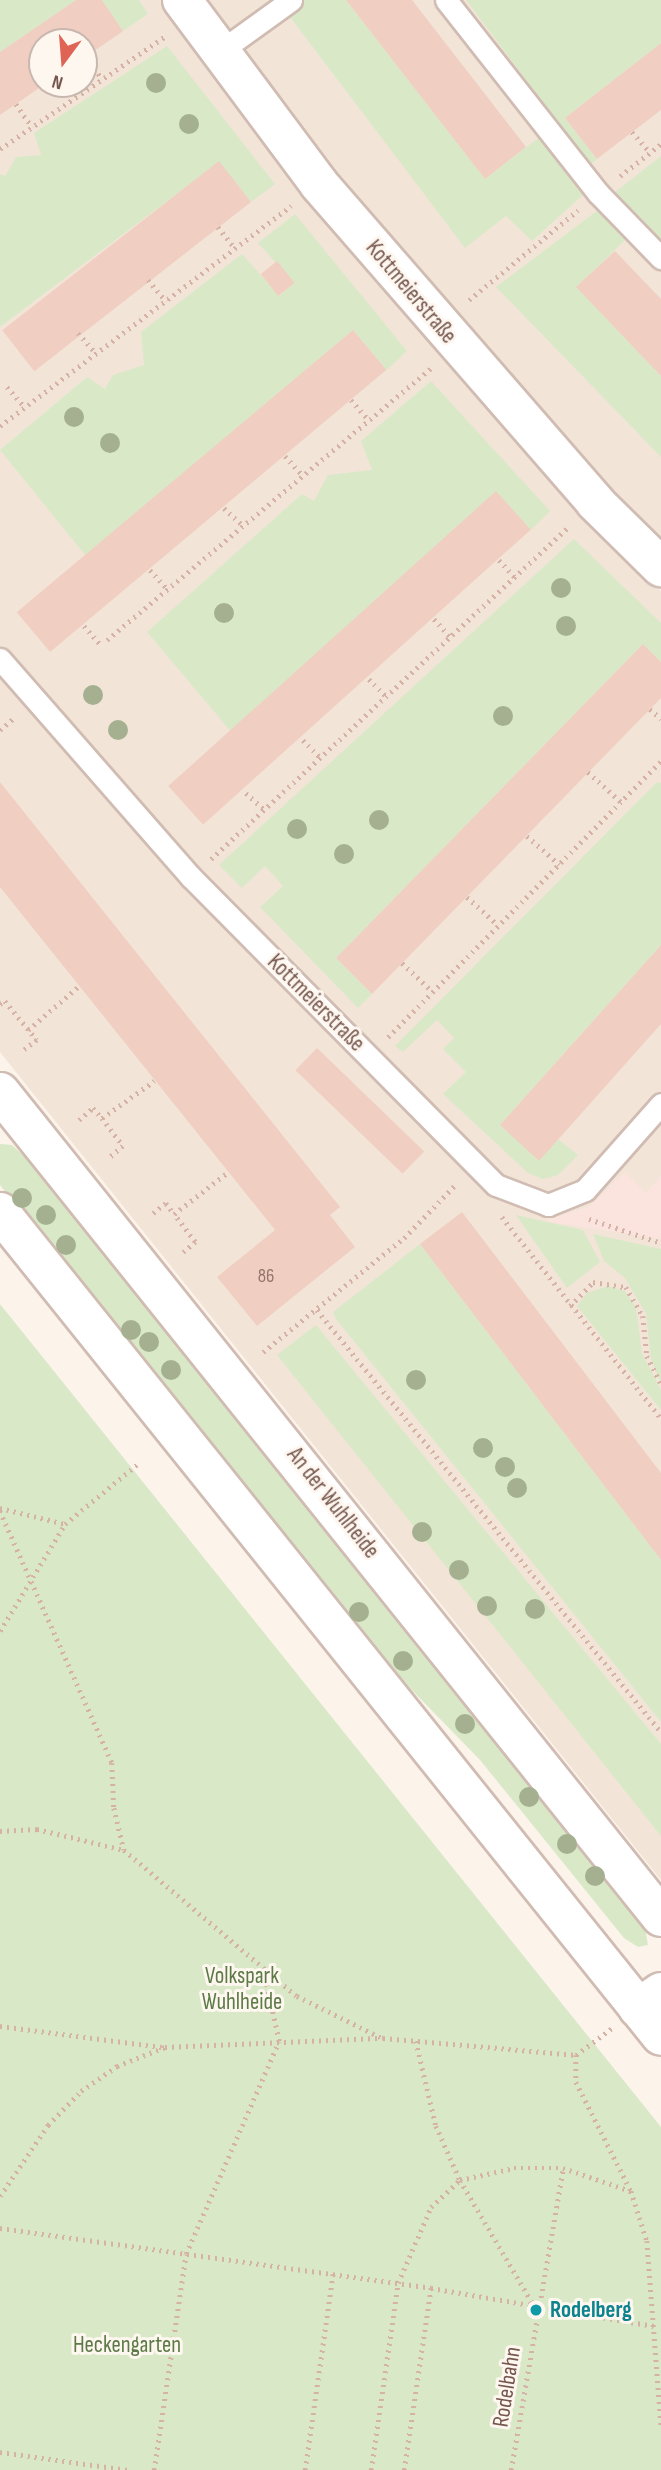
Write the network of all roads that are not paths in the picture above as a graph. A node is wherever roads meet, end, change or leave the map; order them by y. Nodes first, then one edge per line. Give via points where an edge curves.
1 (291, 0) edge
2 (446, 0) edge
3 (188, 8) edge
4 (219, 52) junction
5 (661, 258) edge
6 (661, 567) edge
7 (0, 659) edge
8 (0, 1092) edge
9 (661, 1104) edge
10 (0, 1212) edge
11 (661, 1917) edge
12 (653, 2012) edge

1 - 4 lane
2 - 5 lane via 598,193
3 - 4 main road, Kottmeierstraße
4 - 6 main road, Kottmeierstraße via 319,184 448,335 596,502
7 - 9 lane, Kottmeierstraße via 191,877 496,1185 548,1205 585,1190
8 - 11 main road, An der Wuhlheide
10 - 12 main road

